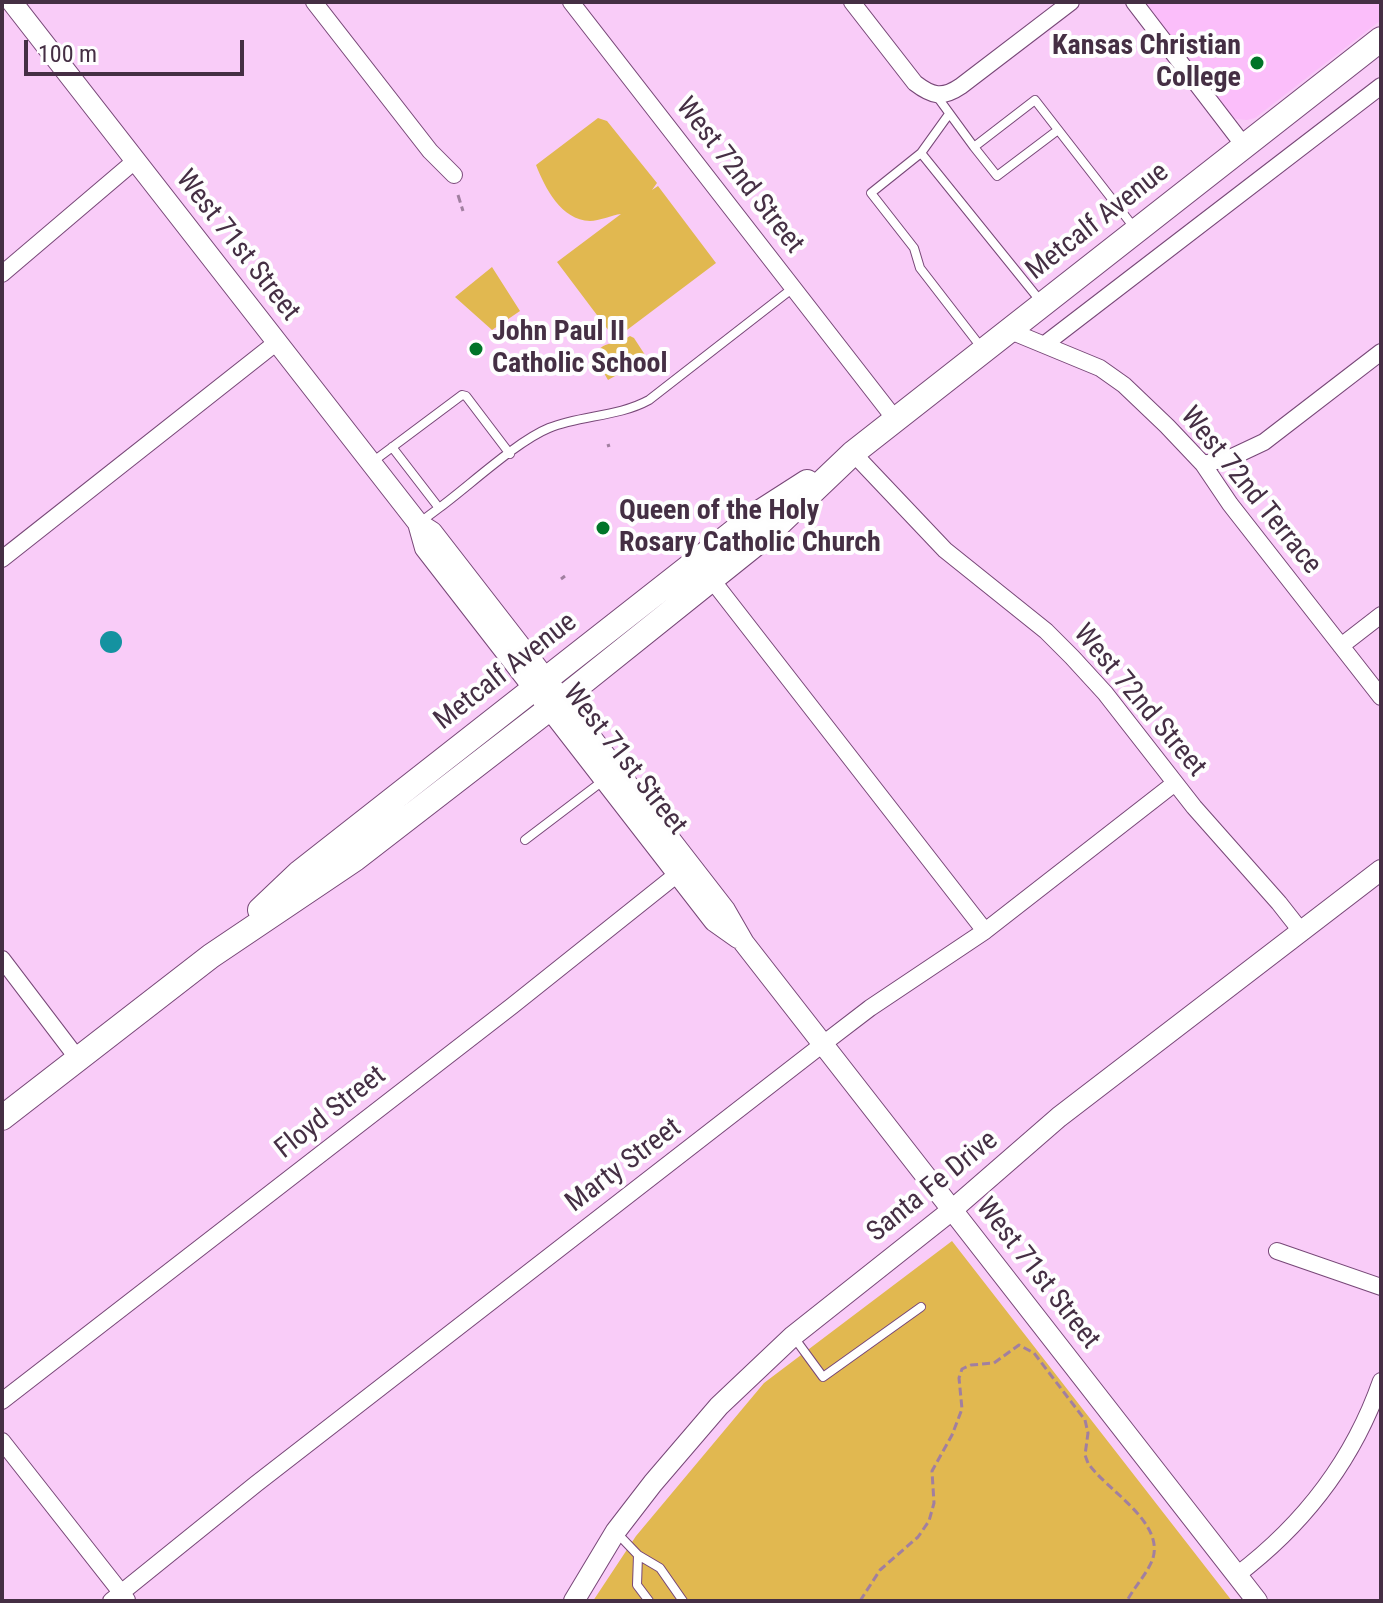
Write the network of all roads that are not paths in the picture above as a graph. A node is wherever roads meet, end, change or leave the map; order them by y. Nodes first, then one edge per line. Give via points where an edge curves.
1 (12, 2) edge
2 (314, 2) edge
3 (571, 2) edge
4 (852, 2) edge
5 (1071, 2) edge
6 (1134, 2) edge
7 (1381, 39) edge
8 (1381, 86) edge
9 (936, 95) junction
10 (949, 114) junction
11 (1058, 130) junction
12 (974, 147) junction
13 (1245, 147) junction
14 (921, 153) junction
15 (136, 160) junction
16 (454, 175) dead end
17 (1137, 230) junction
18 (2, 274) edge
19 (793, 288) junction
20 (1042, 304) junction
21 (1008, 330) junction
22 (277, 342) junction
23 (1045, 344) junction
24 (983, 350) junction
25 (1381, 352) edge
26 (895, 419) junction
27 (392, 447) junction
28 (853, 453) junction
29 (510, 454) junction
30 (371, 463) junction
31 (1203, 464) junction
32 (439, 508) junction
33 (418, 523) junction
34 (2, 559) edge
35 (712, 580) junction
36 (1381, 615) edge
37 (1341, 646) junction
38 (540, 683) junction
39 (1381, 697) edge
40 (555, 704) junction
41 (605, 779) junction
42 (1175, 783) junction
43 (525, 840) dead end
44 (684, 869) junction
45 (1381, 870) edge
46 (985, 931) junction
47 (1301, 931) junction
48 (211, 956) junction
49 (2, 959) edge
50 (823, 1044) junction
51 (78, 1059) junction
52 (2, 1118) edge
53 (952, 1210) junction
54 (1277, 1251) dead end
55 (1381, 1287) edge
56 (921, 1307) dead end
57 (793, 1336) junction
58 (1381, 1381) edge
59 (2, 1401) edge
60 (2, 1441) edge
61 (616, 1531) junction
62 (638, 1555) junction
63 (1237, 1575) junction
64 (120, 1598) edge
65 (574, 1601) edge
66 (649, 1601) edge
67 (683, 1601) edge
68 (1257, 1601) edge

1 - 15 street, West 71st Street
2 - 16 street
3 - 19 street, West 72nd Street
4 - 9 street via 915,83
5 - 9 street via 961,86
6 - 13 street
7 - 13 main road, Metcalf Avenue
8 - 23 street
9 - 10 lane
10 - 12 lane
10 - 14 lane
11 - 12 lane via 997,176
11 - 12 lane via 1035,100
11 - 17 lane
13 - 17 main road, Metcalf Avenue
14 - 20 lane
14 - 24 lane via 871,193
15 - 18 street
15 - 22 street, West 71st Street
17 - 20 main road, Metcalf Avenue
19 - 26 street, West 72nd Street
19 - 29 lane via 649,400 552,427
20 - 21 main road, Metcalf Avenue
21 - 23 street, West 72nd Terrace
21 - 24 main road, Metcalf Avenue
22 - 30 street, West 71st Street
22 - 34 street
23 - 31 street, West 72nd Terrace via 1100,368 1124,385
24 - 26 main road, Metcalf Avenue
25 - 31 street via 1264,442
26 - 28 main road, Metcalf Avenue
27 - 29 lane via 466,396
27 - 30 lane
27 - 32 lane
28 - 35 main road, Metcalf Avenue
28 - 38 main road, Metcalf Avenue via 754,516
28 - 42 street, West 72nd Street via 945,550 1072,657
29 - 32 lane
30 - 33 street, West 71st Street
31 - 37 street, West 72nd Terrace
32 - 33 lane
33 - 38 street, West 71st Street via 432,532
35 - 40 main road, Metcalf Avenue
35 - 46 street
36 - 37 street
37 - 39 street, West 72nd Terrace
38 - 40 street, West 71st Street
38 - 48 main road, Metcalf Avenue via 299,873
40 - 41 street, West 71st Street
40 - 44 street, West 71st Street
40 - 48 main road, Metcalf Avenue via 355,859
41 - 43 lane
41 - 44 street, West 71st Street
42 - 46 street, Marty Street
42 - 47 street, West 72nd Street
44 - 50 street, West 71st Street via 725,910 744,943
44 - 59 street, Floyd Street
45 - 47 street, Santa Fe Drive
46 - 50 street, Marty Street
47 - 53 street, Santa Fe Drive via 1059,1117
48 - 51 main road, Metcalf Avenue
49 - 51 street
50 - 53 street, West 71st Street
50 - 64 street, Marty Street
51 - 52 main road, Metcalf Avenue
53 - 57 street, Santa Fe Drive
53 - 63 street, West 71st Street
54 - 55 street
56 - 57 lane via 823,1377
57 - 61 street, Santa Fe Drive via 719,1406
58 - 63 street via 1363,1427 1315,1502
60 - 64 street
61 - 62 lane
61 - 65 street, Santa Fe Drive
62 - 66 lane via 637,1585
62 - 67 lane via 660,1568
63 - 68 street, West 71st Street

